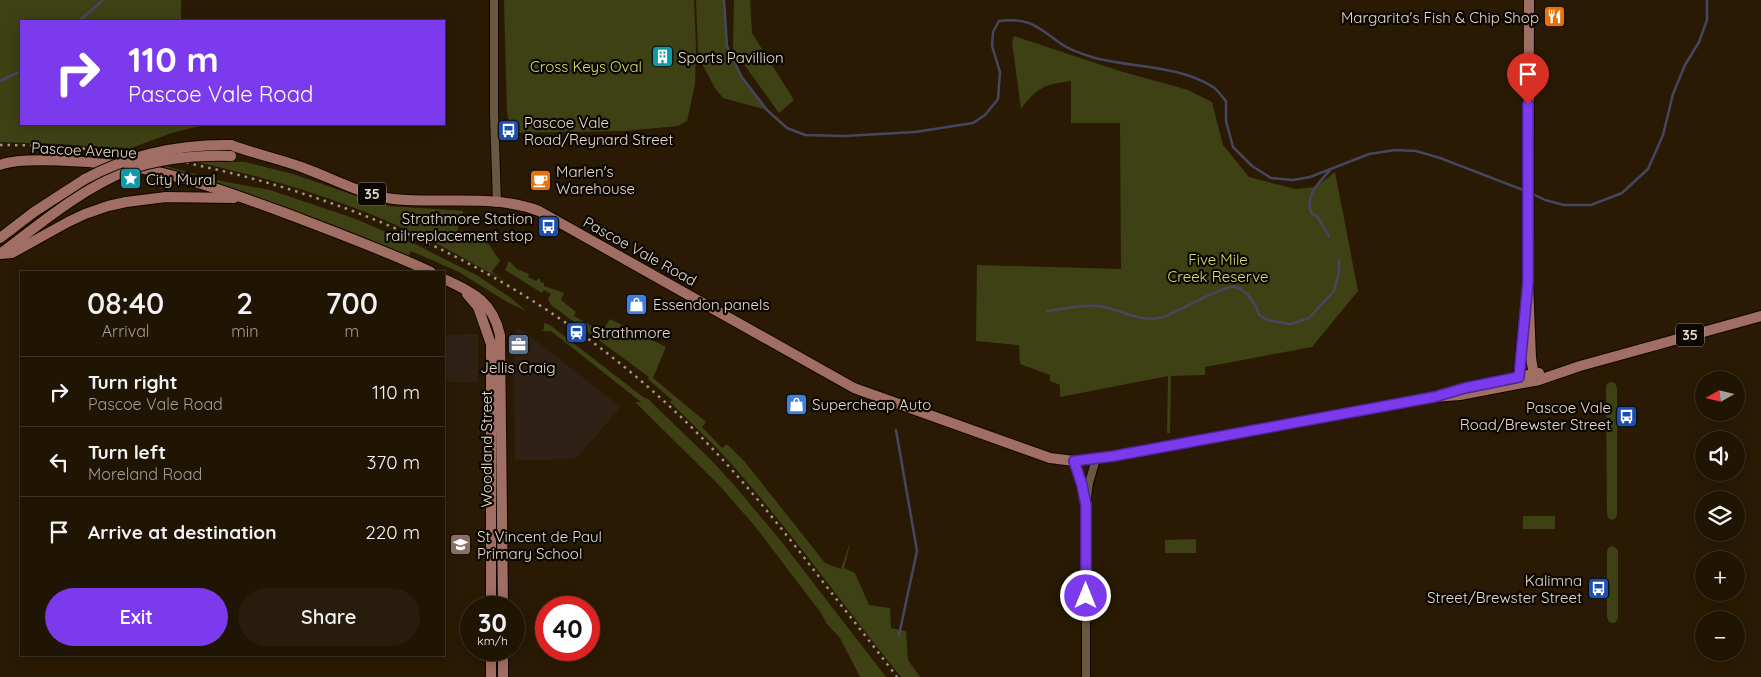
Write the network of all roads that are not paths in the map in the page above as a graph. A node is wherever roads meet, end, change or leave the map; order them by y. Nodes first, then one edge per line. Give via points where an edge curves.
1 (494, 0) edge
2 (1529, 0) edge
3 (231, 150) junction
4 (2, 162) edge
5 (245, 199) junction
6 (497, 203) junction
7 (14, 226) junction
8 (0, 229) edge
9 (0, 238) edge
10 (0, 254) edge
11 (429, 271) edge
12 (445, 279) edge
13 (1528, 282) junction
14 (454, 284) junction
15 (1761, 316) edge
16 (495, 320) junction
17 (485, 324) junction
18 (1534, 377) junction
19 (1519, 380) junction
20 (1096, 459) junction
21 (1074, 461) junction
22 (1086, 505) junction
23 (491, 596) edge
24 (503, 596) edge
25 (492, 661) edge
26 (503, 661) edge
27 (491, 677) edge
28 (503, 677) edge
29 (1086, 677) edge

1 - 6 street
2 - 13 main road
3 - 6 main road, Pascoe Vale Road / 35 via 281,160 379,196
3 - 7 main road, Pascoe Vale Road / 35, bridge via 199,145 154,152 112,165 51,200
3 - 10 main road, Pascoe Vale Road / 35, bridge via 149,164 113,177 72,199
4 - 5 main road, Pascoe Avenue via 131,166 177,176
5 - 10 main road, Pascoe Avenue via 166,197 108,206 76,218 12,254
5 - 11 main road, Pascoe Avenue
6 - 21 main road, Pascoe Vale Road / 35 via 539,211 854,388 1022,450
7 - 8 main road
7 - 9 main road, Pascoe Vale Road / 35
12 - 14 main road
13 - 18 main road
13 - 19 main road
14 - 16 main road via 478,297
14 - 17 main road via 474,301
15 - 18 main road, Pascoe Vale Road / 35
16 - 17 main road
16 - 24 main road, Woodland Street via 501,343
17 - 23 main road, Woodland Street via 491,344
18 - 19 main road, Pascoe Vale Road / 35
19 - 20 main road, Pascoe Vale Road / 35
20 - 21 main road, Pascoe Vale Road / 35
20 - 22 street
21 - 22 street
22 - 29 street
25 - 27 main road
26 - 28 main road

